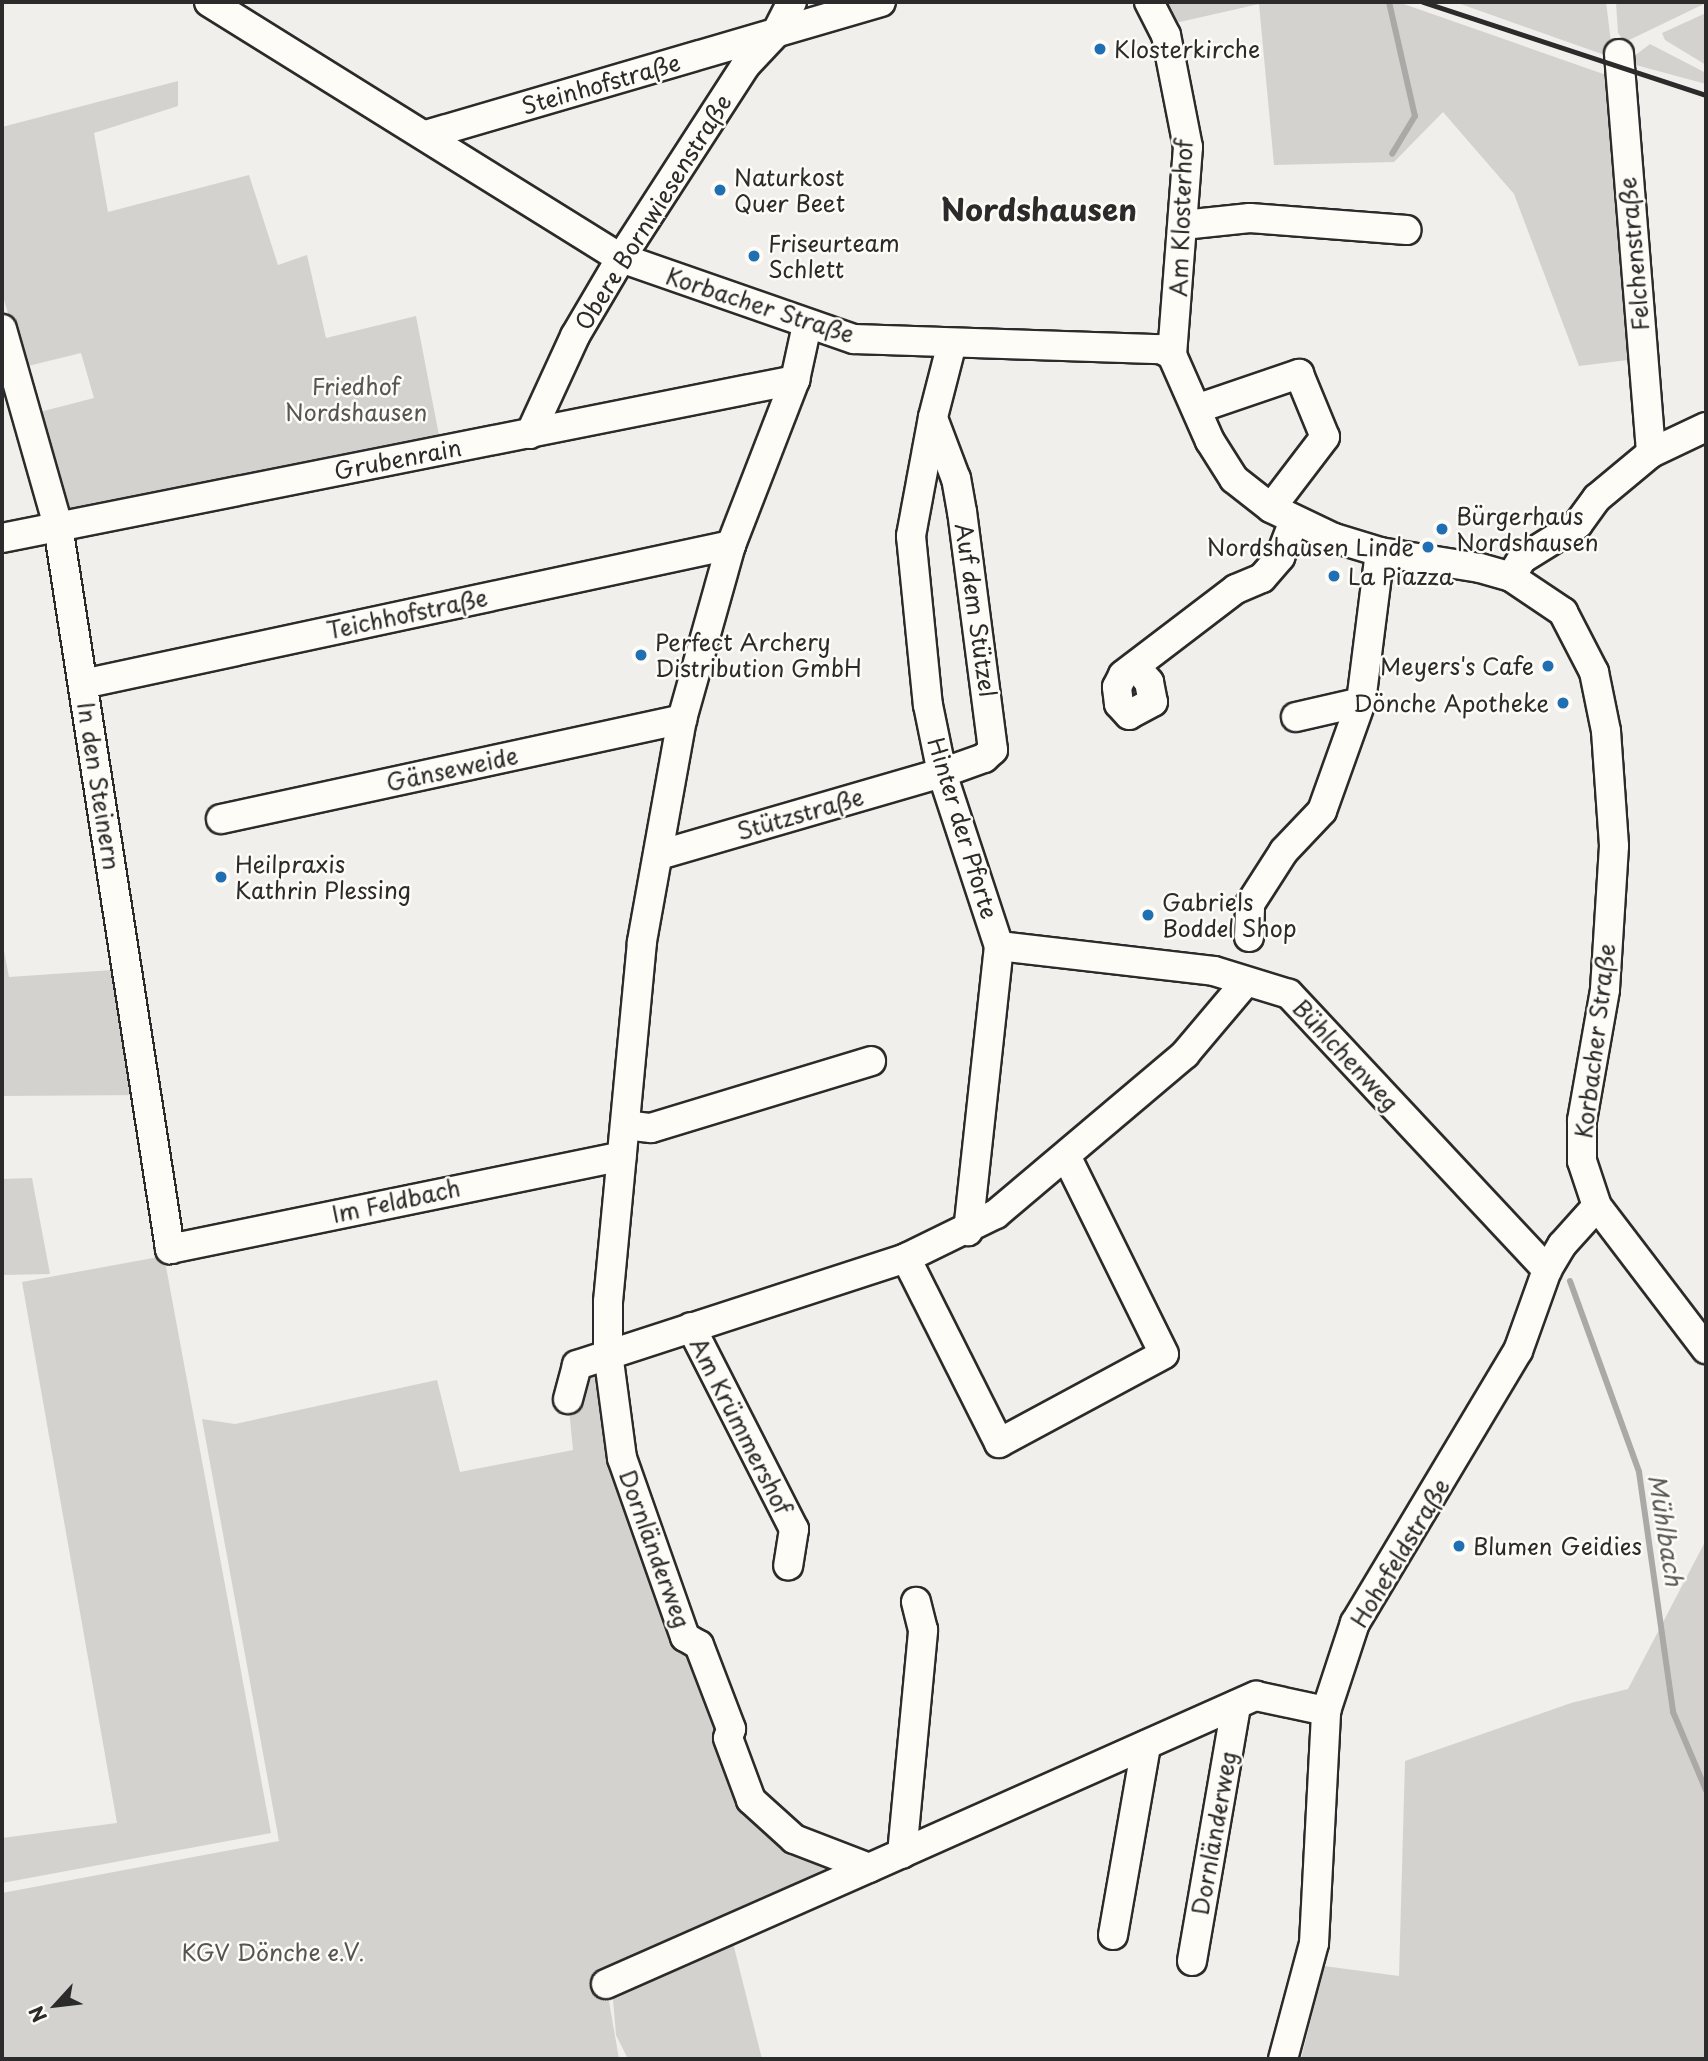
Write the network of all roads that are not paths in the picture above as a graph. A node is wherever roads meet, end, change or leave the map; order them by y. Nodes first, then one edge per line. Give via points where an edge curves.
1 (209, 2) edge
2 (792, 2) edge
3 (881, 2) edge
4 (1149, 2) edge
5 (776, 33) junction
6 (1619, 54) dead end
7 (426, 135) junction
8 (1183, 225) junction
9 (1407, 230) dead end
10 (621, 258) junction
11 (807, 325) junction
12 (2, 329) edge
13 (952, 343) junction
14 (1172, 355) junction
15 (795, 380) junction
16 (1199, 408) junction
17 (933, 417) junction
18 (530, 434) junction
19 (1701, 435) edge
20 (1651, 453) junction
21 (1283, 514) junction
22 (58, 526) junction
23 (2, 538) edge
24 (731, 545) junction
25 (1380, 552) junction
26 (1511, 578) junction
27 (1136, 667) dead end
28 (83, 684) junction
29 (1361, 702) junction
30 (1296, 717) dead end
31 (682, 719) junction
32 (942, 773) junction
33 (221, 819) dead end
34 (659, 856) junction
35 (1249, 937) dead end
36 (999, 946) junction
37 (1245, 982) junction
38 (871, 1061) dead end
39 (625, 1125) junction
40 (622, 1156) junction
41 (1067, 1158) junction
42 (1597, 1206) junction
43 (968, 1231) junction
44 (170, 1249) joint
45 (906, 1258) junction
46 (1547, 1270) junction
47 (691, 1327) junction
48 (1706, 1349) edge
49 (608, 1353) junction
50 (568, 1399) dead end
51 (788, 1566) dead end
52 (916, 1602) dead end
53 (1236, 1705) junction
54 (1326, 1711) junction
55 (1146, 1745) junction
56 (902, 1854) junction
57 (869, 1868) junction
58 (1113, 1935) dead end
59 (1192, 1961) dead end
60 (606, 1984) dead end
61 (1283, 2059) edge

1 - 7 street, Korbacher Straße
2 - 5 street, Obere Bornwiesenstraße
3 - 5 street
4 - 8 street, Am Klosterhof via 1166,35 1188,147
5 - 7 street, Steinhofstraße
5 - 10 street, Obere Bornwiesenstraße via 745,66
6 - 20 street, Felchenstraße
7 - 10 street, Korbacher Straße
8 - 9 street via 1250,218
8 - 14 street, Am Klosterhof
10 - 11 street, Korbacher Straße
10 - 18 street, Obere Bornwiesenstraße via 575,336
11 - 13 street, Korbacher Straße via 854,339
11 - 15 street
12 - 22 street, In den Steinern
13 - 14 street, Korbacher Straße via 1161,349
13 - 17 street, Hinter der Pforte
14 - 16 street, Korbacher Straße
15 - 18 street, Grubenrain
15 - 24 street
16 - 21 street, Korbacher Straße via 1210,441 1234,479
16 - 21 street via 1299,374 1325,437
17 - 32 street, Hinter der Pforte via 911,536 929,705
17 - 32 street, Auf dem Stützel via 956,479 993,735 993,750 984,758
18 - 22 street, Grubenrain
19 - 20 street
20 - 26 street via 1597,498 1578,524 1522,559
21 - 25 street, Korbacher Straße
21 - 27 street via 1280,557 1262,578 1236,590
22 - 23 street, Grubenrain
22 - 28 street, In den Steinern
24 - 28 street, Teichhofstraße
24 - 31 street
25 - 26 street, Korbacher Straße via 1480,568
25 - 29 street
26 - 42 street, Korbacher Straße via 1563,612 1580,638 1594,672 1605,731 1614,846 1605,990 1581,1122 1582,1161
28 - 44 street, In den Steinern
29 - 30 street
29 - 35 street via 1322,811 1283,851 1250,904
31 - 33 street, Gänseweide
31 - 34 street
32 - 34 street, Stützstraße
32 - 36 street, Hinter der Pforte
34 - 39 street via 642,942
36 - 37 street, Bühlchenweg via 1214,971
36 - 43 street, Hinter der Pforte
37 - 41 street, Am Krümmershof via 1185,1054
37 - 46 street, Bühlchenweg via 1289,994
38 - 39 street via 651,1128
39 - 40 street
40 - 44 street, Im Feldbach
40 - 49 street via 608,1302
41 - 43 street, Am Krümmershof
41 - 45 street via 1164,1354 999,1443
42 - 46 street, Hohefeldstraße via 1562,1245
42 - 48 street, Korbacher Straße
43 - 45 street, Am Krümmershof
45 - 47 street, Am Krümmershof
46 - 54 street, Hohefeldstraße via 1518,1352 1355,1623
47 - 49 street, Am Krümmershof
47 - 51 street, Am Krümmershof via 794,1529
49 - 50 street via 577,1365
49 - 57 street, Dornländerweg via 622,1458 685,1637 699,1644 751,1800 794,1839
52 - 56 street via 923,1630
53 - 54 street, Dornländerweg via 1256,1696
53 - 55 street, Dornländerweg
53 - 59 street, Dornländerweg
54 - 61 street, Hohefeldstraße via 1314,1943
55 - 56 street, Dornländerweg
55 - 58 street
56 - 57 street, Dornländerweg
57 - 60 street, Dornländerweg

